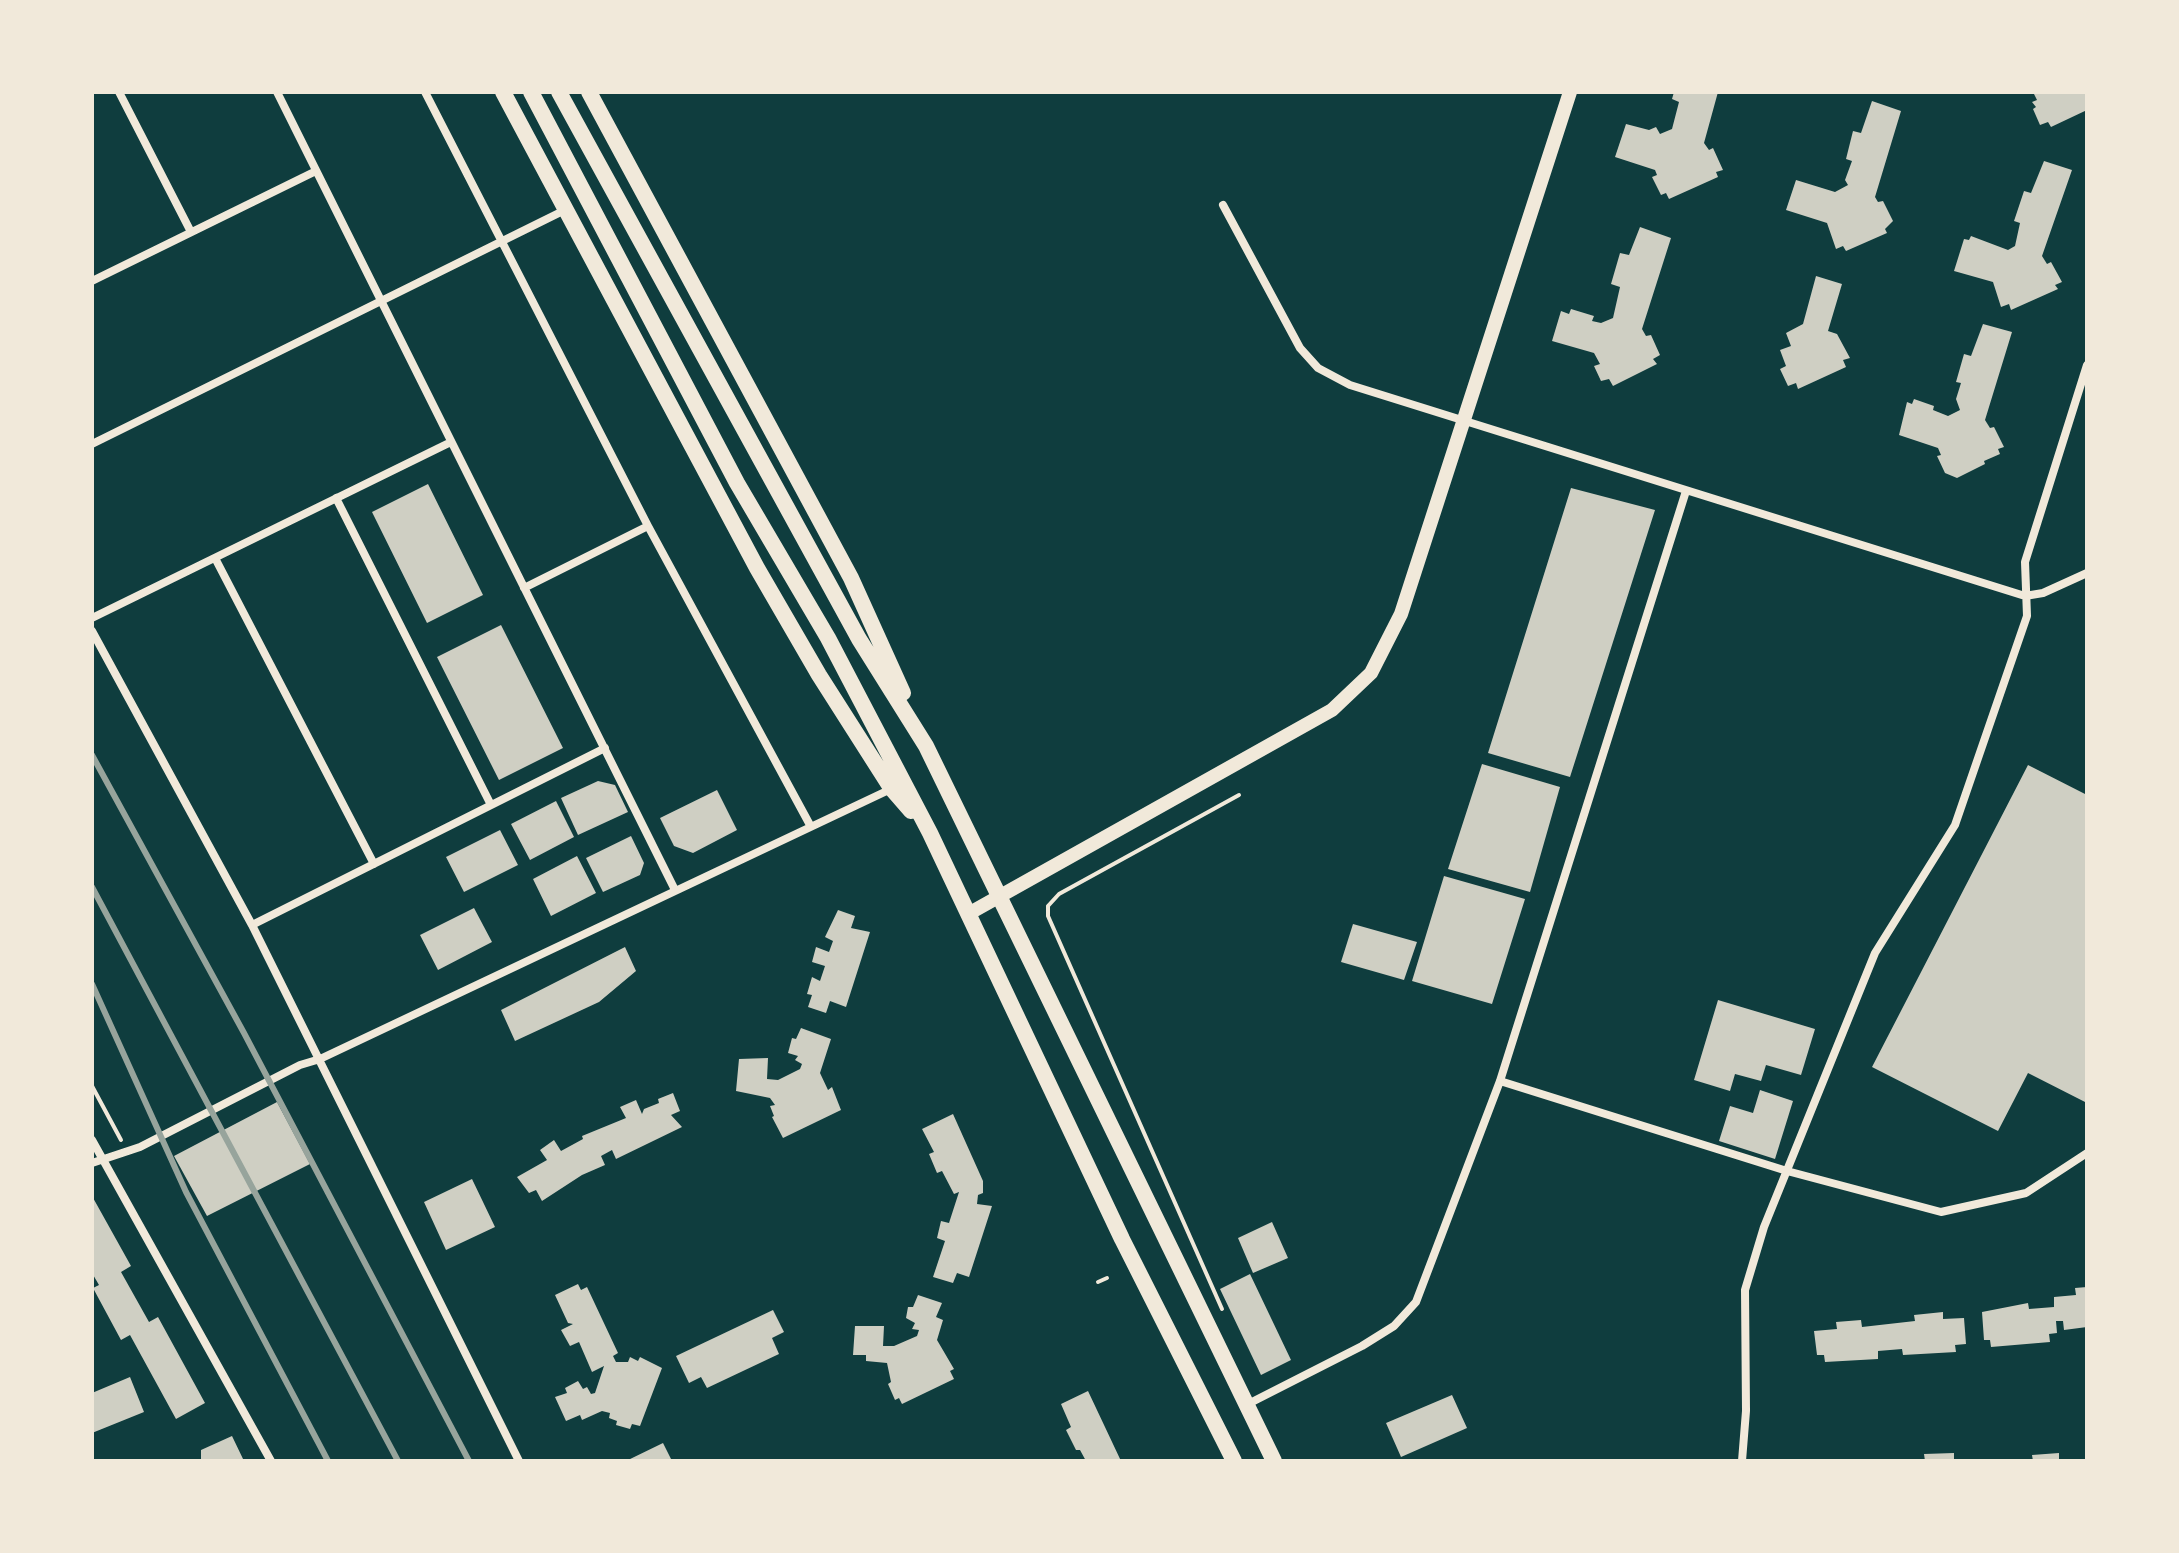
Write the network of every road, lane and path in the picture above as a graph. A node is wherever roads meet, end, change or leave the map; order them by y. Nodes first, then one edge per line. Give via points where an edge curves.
1 (119, 92) edge
2 (277, 92) edge
3 (425, 92) edge
4 (503, 92) edge
5 (531, 92) edge
6 (559, 92) edge
7 (589, 92) edge
8 (1570, 92) edge
9 (316, 171) junction
10 (1223, 205) dead end
11 (565, 210) junction
12 (191, 232) junction
13 (501, 241) junction
14 (92, 281) edge
15 (381, 301) junction
16 (2087, 365) edge
17 (1462, 420) junction
18 (451, 442) junction
19 (92, 444) edge
20 (1686, 491) junction
21 (336, 498) junction
22 (648, 526) junction
23 (215, 558) junction
24 (2087, 573) edge
25 (524, 588) junction
26 (2025, 596) junction
27 (92, 618) edge
28 (92, 631) edge
29 (926, 746) junction
30 (605, 748) junction
31 (891, 788) junction
32 (1239, 795) dead end
33 (491, 805) junction
34 (810, 825) junction
35 (930, 833) junction
36 (374, 864) junction
37 (675, 890) junction
38 (1000, 896) junction
39 (968, 914) junction
40 (252, 925) junction
41 (320, 1059) junction
42 (1500, 1081) junction
43 (92, 1086) edge
44 (92, 1140) edge
45 (140, 1147) junction
46 (2087, 1153) edge
47 (103, 1161) junction
48 (92, 1163) edge
49 (1787, 1171) junction
50 (1107, 1278) dead end
51 (1098, 1282) dead end
52 (1227, 1319) dead end
53 (1245, 1405) junction
54 (271, 1461) edge
55 (519, 1461) edge
56 (1234, 1461) edge
57 (1274, 1461) edge
58 (1742, 1461) edge

1 - 12 street
2 - 9 street
3 - 13 street
4 - 11 main road
5 - 35 main road
6 - 29 main road via 859,639
7 - 29 main road via 851,578
8 - 17 street
9 - 12 street
9 - 15 street
10 - 17 street via 1300,348 1318,368 1350,385
11 - 13 street
11 - 31 main road via 757,568
12 - 14 street
13 - 15 street
13 - 22 street
15 - 18 street
15 - 19 street
16 - 26 street via 2025,562
17 - 20 street
17 - 38 street via 1401,614 1371,673 1332,710
18 - 21 street
18 - 25 street
20 - 26 street
20 - 42 street
21 - 23 street
21 - 33 street
22 - 25 street
22 - 34 street
23 - 27 street
23 - 36 street
24 - 26 street
25 - 30 street
26 - 49 street via 2027,616 1955,825 1875,953
28 - 40 street
29 - 38 main road
30 - 33 street
30 - 37 street
31 - 34 street
31 - 35 main road
32 - 52 path via 1059,894 1048,906
33 - 36 street
34 - 37 street
35 - 39 main road
36 - 40 street
37 - 41 street
38 - 39 street
38 - 53 main road
39 - 56 main road
40 - 41 street
41 - 45 street
41 - 55 street
42 - 49 street
42 - 53 street via 1416,1302 1394,1326 1362,1346
43 - 45 path via 127,1152
44 - 47 street
45 - 47 street
46 - 49 street via 2026,1193 1941,1212
47 - 48 street
47 - 54 street
49 - 58 street via 1745,1290
50 - 51 path
53 - 57 main road

